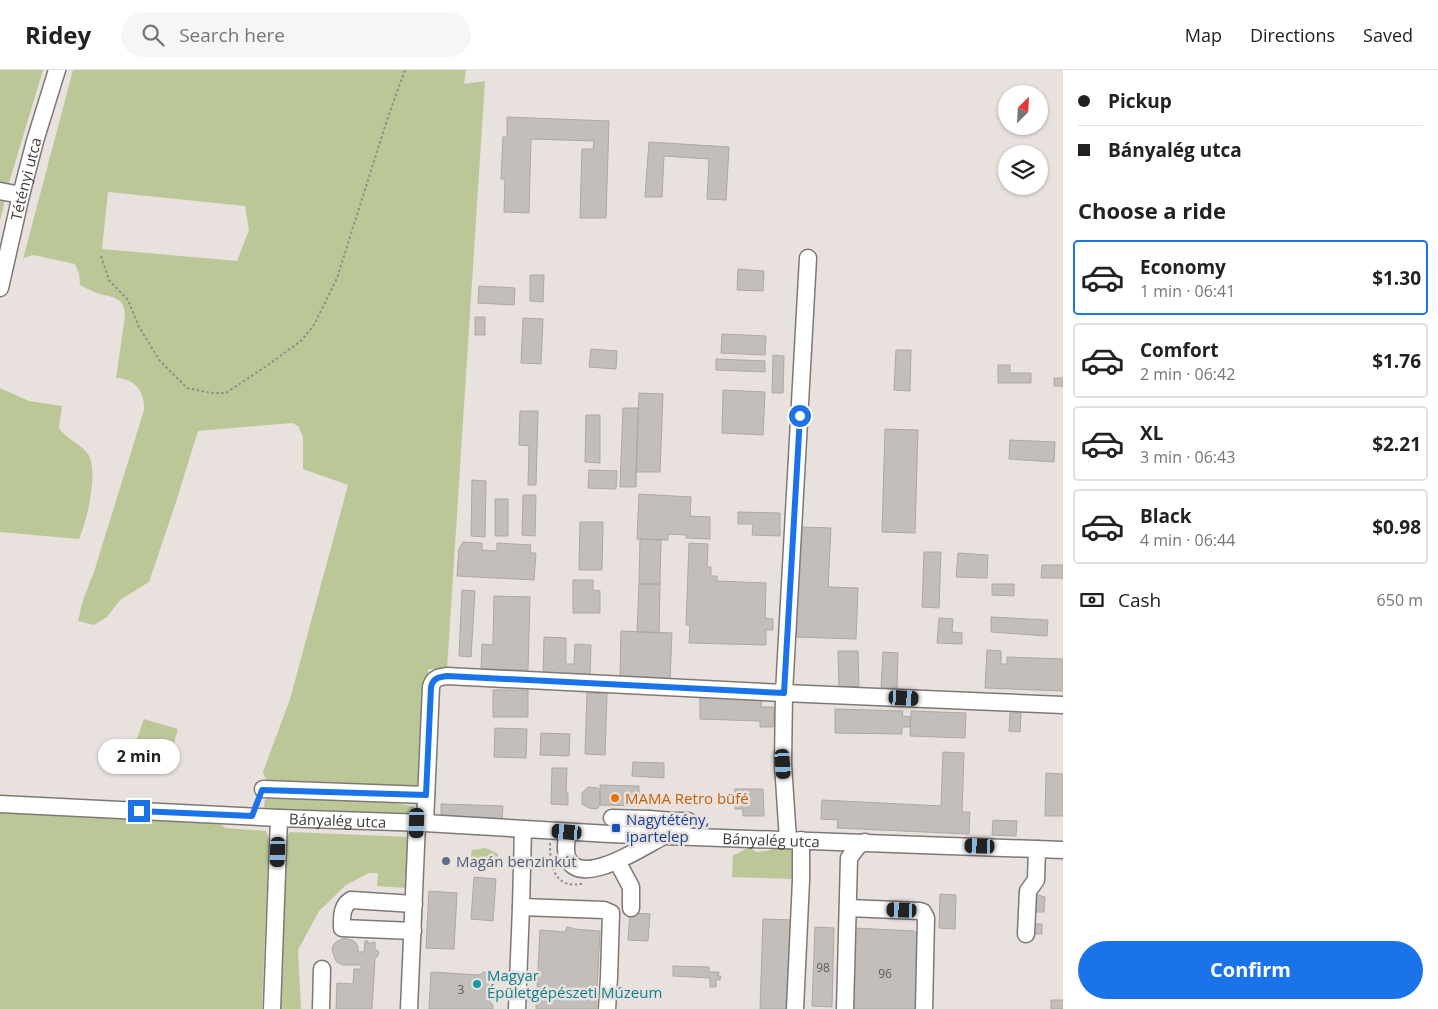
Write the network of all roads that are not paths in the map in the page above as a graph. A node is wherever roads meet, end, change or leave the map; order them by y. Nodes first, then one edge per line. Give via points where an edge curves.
1 (57, 70) edge
2 (0, 191) edge
3 (20, 195) junction
4 (808, 258) dead end
5 (0, 288) edge
6 (784, 693) junction
7 (1063, 705) edge
8 (426, 795) junction
9 (0, 804) edge
10 (252, 816) junction
11 (279, 818) junction
12 (612, 818) dead end
13 (421, 823) junction
14 (666, 828) junction
15 (523, 829) junction
16 (567, 832) junction
17 (794, 840) junction
18 (832, 841) junction
19 (866, 842) junction
20 (1037, 848) junction
21 (1063, 850) edge
22 (849, 858) junction
23 (617, 861) junction
24 (414, 904) junction
25 (521, 906) junction
26 (631, 908) dead end
27 (848, 908) junction
28 (412, 931) junction
29 (1026, 934) dead end
30 (322, 969) dead end
31 (272, 1009) edge
32 (321, 1009) edge
33 (409, 1009) edge
34 (516, 1009) edge
35 (607, 1009) edge
36 (795, 1009) edge
37 (845, 1009) edge
38 (924, 1009) edge

1 - 3 street, Tétényi utca
2 - 3 street
3 - 5 street, Tétényi utca
4 - 6 street
6 - 7 street
6 - 8 street via 439,677 431,687
6 - 17 street via 783,764
8 - 10 street via 264,787
8 - 13 street
9 - 10 street, Bányalég utca
10 - 11 street, Bányalég utca
11 - 13 street, Bányalég utca
11 - 31 street
12 - 14 street
13 - 15 street, Bányalég utca
13 - 24 street
14 - 16 street, Bányalég utca
14 - 17 street, Bányalég utca
14 - 23 street
15 - 16 street, Bányalég utca
15 - 25 street
16 - 23 street via 566,852 576,867 600,868
17 - 18 street, Bányalég utca
17 - 36 street via 801,880
18 - 19 street, Bányalég utca
18 - 22 street via 840,845
19 - 20 street, Bányalég utca
19 - 22 street via 858,846
20 - 21 street, Bányalég utca
20 - 29 street via 1036,882 1028,891
22 - 27 street
23 - 26 street via 631,887
24 - 28 street
24 - 28 street via 351,900 343,909 342,928
25 - 34 street
25 - 35 street via 611,913
27 - 37 street
27 - 38 street via 920,911 925,914
28 - 33 street
30 - 32 street

